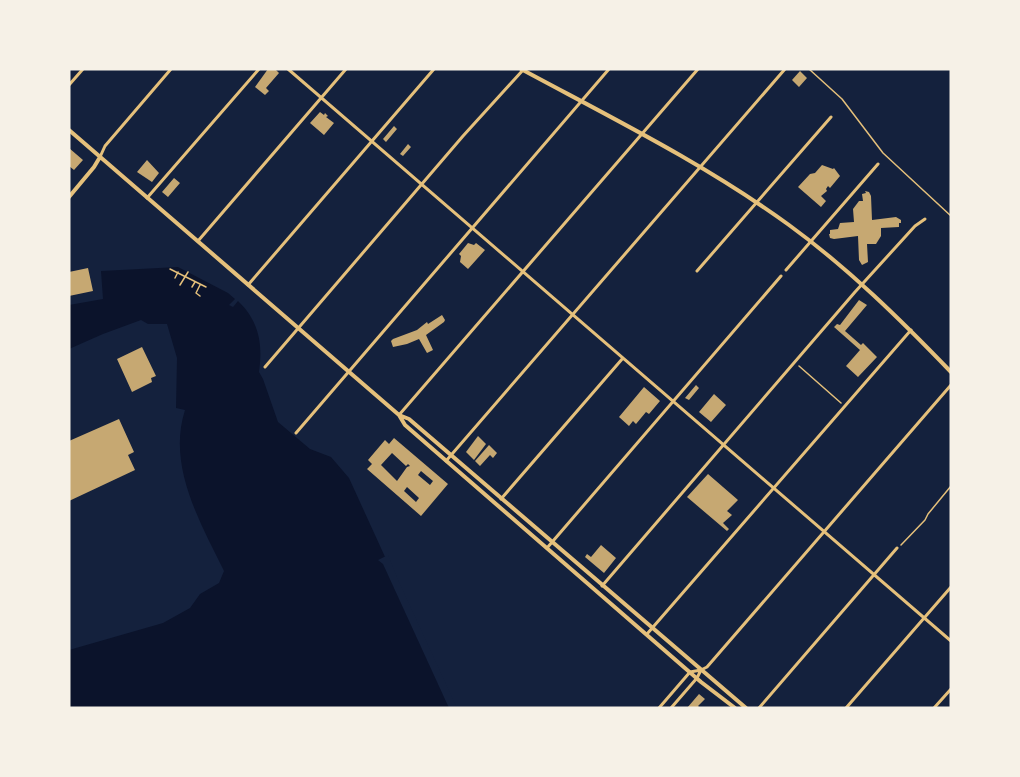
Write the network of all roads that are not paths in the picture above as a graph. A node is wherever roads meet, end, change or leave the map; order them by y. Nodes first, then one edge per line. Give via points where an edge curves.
1 (82, 69) edge
2 (171, 69) edge
3 (259, 69) edge
4 (288, 69) edge
5 (346, 69) edge
6 (434, 69) edge
7 (523, 69) edge
8 (609, 69) edge
9 (698, 69) edge
10 (785, 69) edge
11 (69, 85) edge
12 (321, 98) junction
13 (581, 101) junction
14 (831, 117) dead end
15 (69, 130) edge
16 (641, 134) junction
17 (372, 141) junction
18 (100, 157) junction
19 (878, 164) dead end
20 (700, 167) junction
21 (422, 184) junction
22 (69, 197) edge
23 (147, 198) junction
24 (757, 203) junction
25 (925, 219) dead end
26 (472, 228) junction
27 (198, 241) junction
28 (811, 242) junction
29 (786, 270) dead end
30 (523, 271) junction
31 (697, 271) dead end
32 (781, 276) dead end
33 (248, 285) junction
34 (863, 285) junction
35 (573, 314) junction
36 (298, 328) junction
37 (911, 330) junction
38 (623, 358) junction
39 (265, 367) dead end
40 (349, 372) junction
41 (951, 372) edge
42 (951, 385) edge
43 (673, 401) junction
44 (399, 414) junction
45 (296, 433) dead end
46 (724, 444) junction
47 (451, 456) junction
48 (446, 461) junction
49 (774, 488) junction
50 (501, 499) junction
51 (824, 531) junction
52 (552, 542) junction
53 (547, 548) junction
54 (898, 548) road end
55 (874, 574) junction
56 (602, 586) junction
57 (951, 587) edge
58 (925, 618) junction
59 (652, 628) junction
60 (647, 634) junction
61 (951, 641) edge
62 (701, 670) junction
63 (690, 672) junction
64 (697, 678) junction
65 (951, 689) edge
66 (659, 708) edge
67 (671, 708) edge
68 (735, 708) edge
69 (746, 708) edge
70 (759, 708) edge
71 (846, 708) edge
72 (934, 708) edge

1 - 11 street
2 - 18 street via 105,146
3 - 23 street
4 - 12 street
5 - 12 street
6 - 17 street
7 - 13 main road
7 - 21 street
8 - 13 street
9 - 16 street
10 - 20 street
12 - 17 street
12 - 27 street
13 - 16 main road
13 - 26 street
14 - 24 street
15 - 18 main road
16 - 20 main road
16 - 30 street
17 - 21 street
17 - 33 street
18 - 22 main road
18 - 23 main road
19 - 28 street
20 - 24 main road
20 - 35 street
21 - 26 street
21 - 36 street
23 - 27 main road
24 - 28 main road
24 - 31 street
25 - 34 street
26 - 30 street
26 - 40 street
27 - 33 main road
28 - 29 street
28 - 34 main road
30 - 35 street
30 - 44 street
32 - 43 street
33 - 36 main road
34 - 37 main road
34 - 46 street
35 - 38 street
35 - 47 street
36 - 39 street
36 - 40 main road
37 - 41 main road
37 - 49 street
38 - 43 street
38 - 50 street
40 - 44 main road
40 - 45 street
42 - 51 street
43 - 46 street
43 - 52 street
44 - 47 main road
44 - 48 main road via 405,425
46 - 49 street
46 - 56 street
47 - 48 street
47 - 50 main road
48 - 53 main road
49 - 51 street
49 - 59 street
50 - 52 main road
51 - 55 street
51 - 62 street
52 - 53 street
52 - 56 main road
53 - 60 main road
54 - 55 street
55 - 58 street
55 - 70 street
56 - 59 main road
57 - 58 street
58 - 61 street
58 - 71 street
59 - 60 street
59 - 62 main road
60 - 63 main road
62 - 63 street
62 - 64 street
62 - 69 main road
63 - 64 main road
63 - 66 street
64 - 67 street
64 - 68 main road
65 - 72 street

